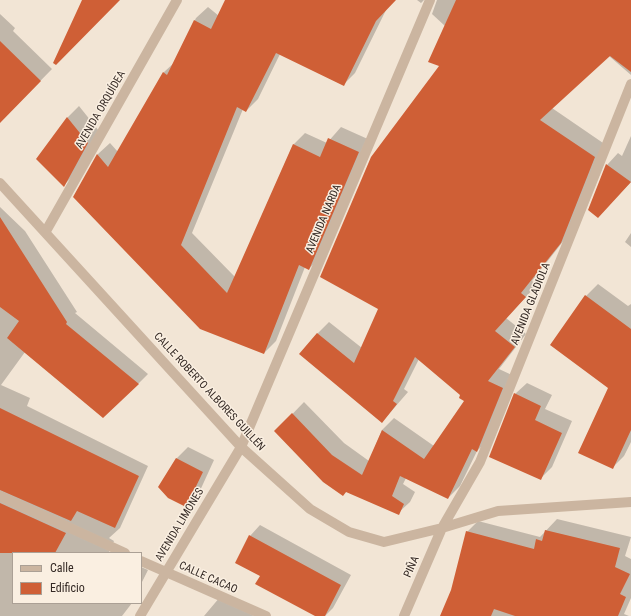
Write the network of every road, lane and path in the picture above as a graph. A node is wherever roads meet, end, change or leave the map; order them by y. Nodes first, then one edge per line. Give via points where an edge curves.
1 (177, 0) edge
2 (430, 0) edge
3 (631, 84) edge
4 (0, 183) edge
5 (46, 231) junction
6 (241, 447) junction
7 (0, 496) edge
8 (631, 502) edge
9 (442, 528) junction
10 (123, 552) edge
11 (142, 561) edge
12 (166, 572) junction
13 (140, 616) edge
14 (266, 616) edge
15 (404, 616) edge

1 - 5 street, AVENIDA ORQUÍDEA
2 - 6 street, AVENIDA NARDA
3 - 9 street, AVENIDA GLADIOLA via 480,462
4 - 5 street, CALLE ROBERTO ALBORES GUILLÉN
5 - 6 street, CALLE ROBERTO ALBORES GUILLÉN
6 - 9 street, CALLE ROBERTO ALBORES GUILLÉN via 310,508 349,532 384,542
6 - 12 street, AVENIDA LIMONES
7 - 10 street
8 - 9 street, CALLE ROBERTO ALBORES GUILLÉN via 498,511
9 - 15 street, PIÑA
11 - 12 street, CALLE CACAO
12 - 13 street, AVENIDA LIMONES
12 - 14 street, CALLE CACAO

